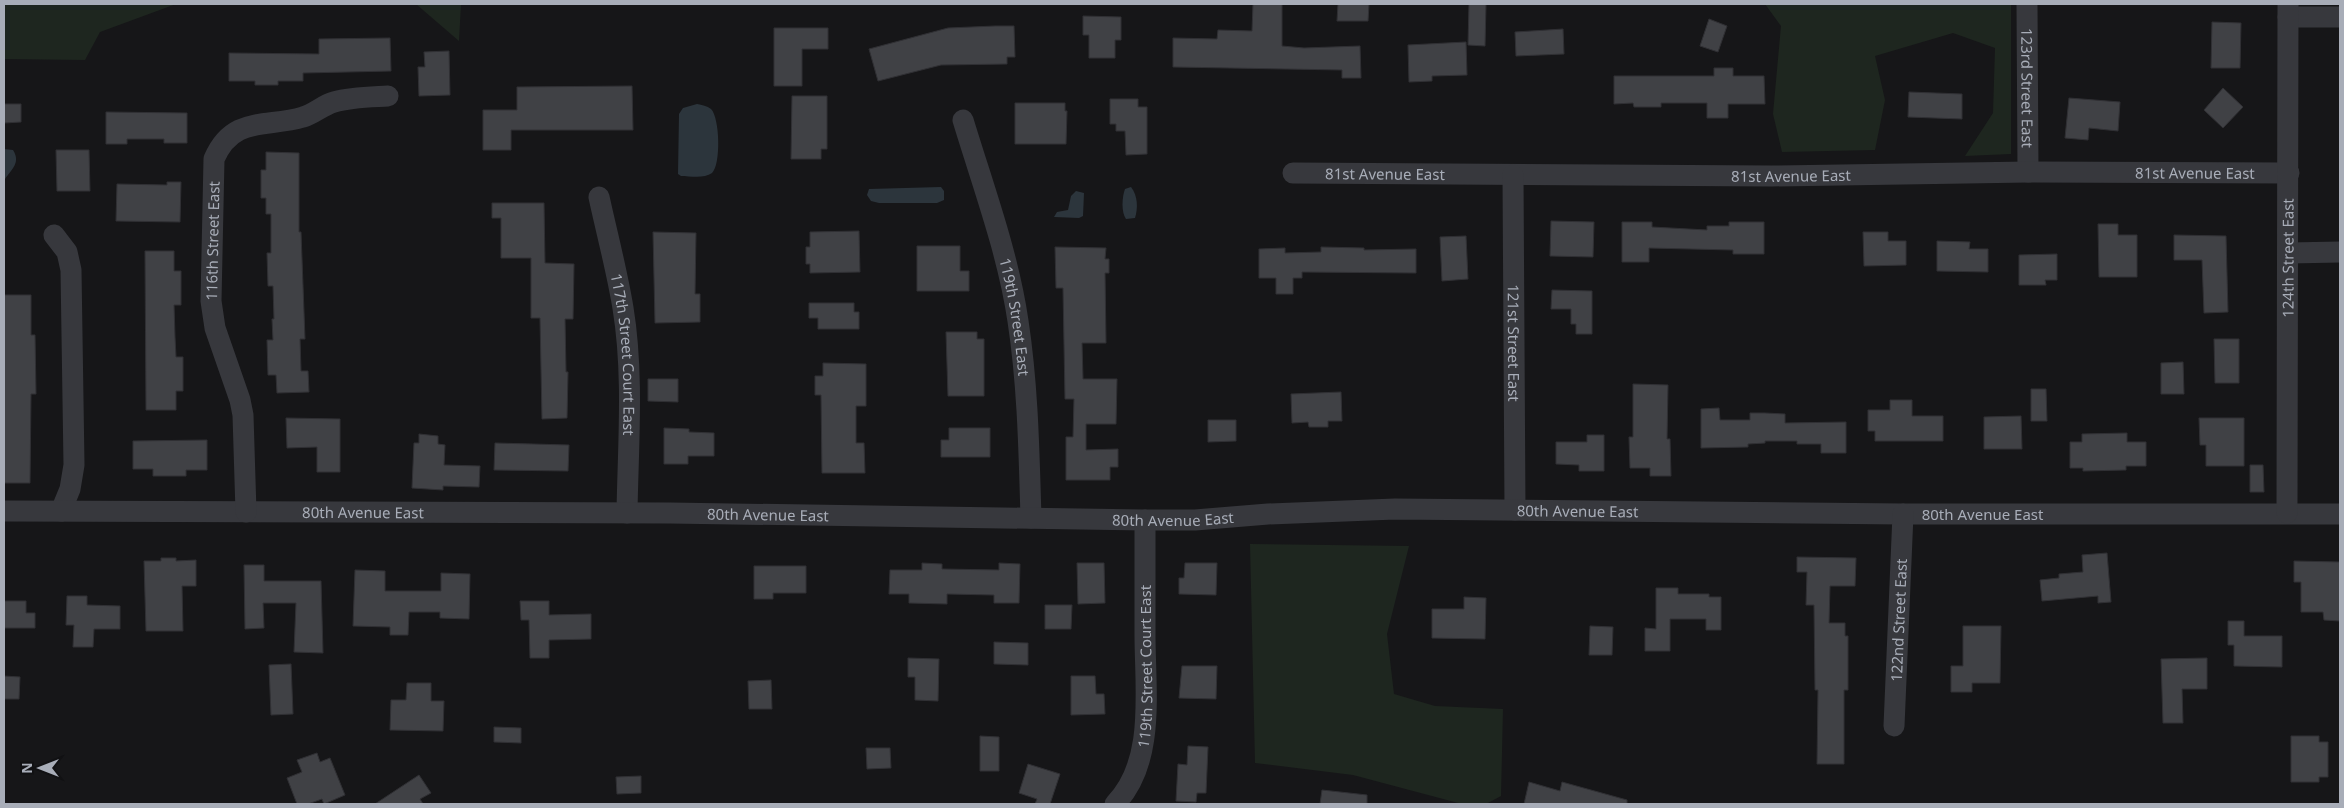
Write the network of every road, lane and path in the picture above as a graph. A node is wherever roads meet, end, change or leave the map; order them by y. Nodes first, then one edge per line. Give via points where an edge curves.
1 (2027, 4) edge
2 (2288, 10) edge
3 (2340, 17) edge
4 (388, 96) dead end
5 (963, 120) dead end
6 (2028, 172) junction
7 (1293, 173) dead end
8 (2289, 173) junction
9 (1513, 175) junction
10 (599, 197) dead end
11 (54, 235) dead end
12 (2289, 252) junction
13 (2340, 252) edge
14 (1515, 510) junction
15 (4, 511) edge
16 (61, 511) junction
17 (246, 512) junction
18 (627, 513) junction
19 (2287, 513) junction
20 (1903, 514) junction
21 (2340, 514) edge
22 (1031, 518) junction
23 (1145, 520) junction
24 (1894, 726) dead end
25 (1115, 804) edge

1 - 6 street, 123rd Street East
2 - 3 street
2 - 8 street, 124th Street East
4 - 17 street, 116th Street East via 332,102 304,117 257,123 244,128 223,144 214,159 211,301 215,328 243,415
5 - 22 street, 119th Street East via 1003,250 1018,318 1026,378
6 - 8 street, 81st Avenue East
6 - 9 street, 81st Avenue East via 1772,176
7 - 9 street, 81st Avenue East
8 - 12 street, 124th Street East
9 - 14 street, 121st Street East
10 - 18 street, 117th Street Court East via 626,337
11 - 16 street via 67,252 71,280 74,465 70,489
12 - 13 street
12 - 19 street, 124th Street East
14 - 20 street, 80th Avenue East
14 - 23 street, 80th Avenue East via 1395,509
15 - 16 street, 80th Avenue East
16 - 17 street, 80th Avenue East
17 - 18 street, 80th Avenue East
18 - 22 street, 80th Avenue East
19 - 20 street, 80th Avenue East
19 - 21 street, 80th Avenue East
20 - 24 street, 122nd Street East
22 - 23 street, 80th Avenue East
23 - 25 street, 119th Street Court East via 1146,727 1134,777

